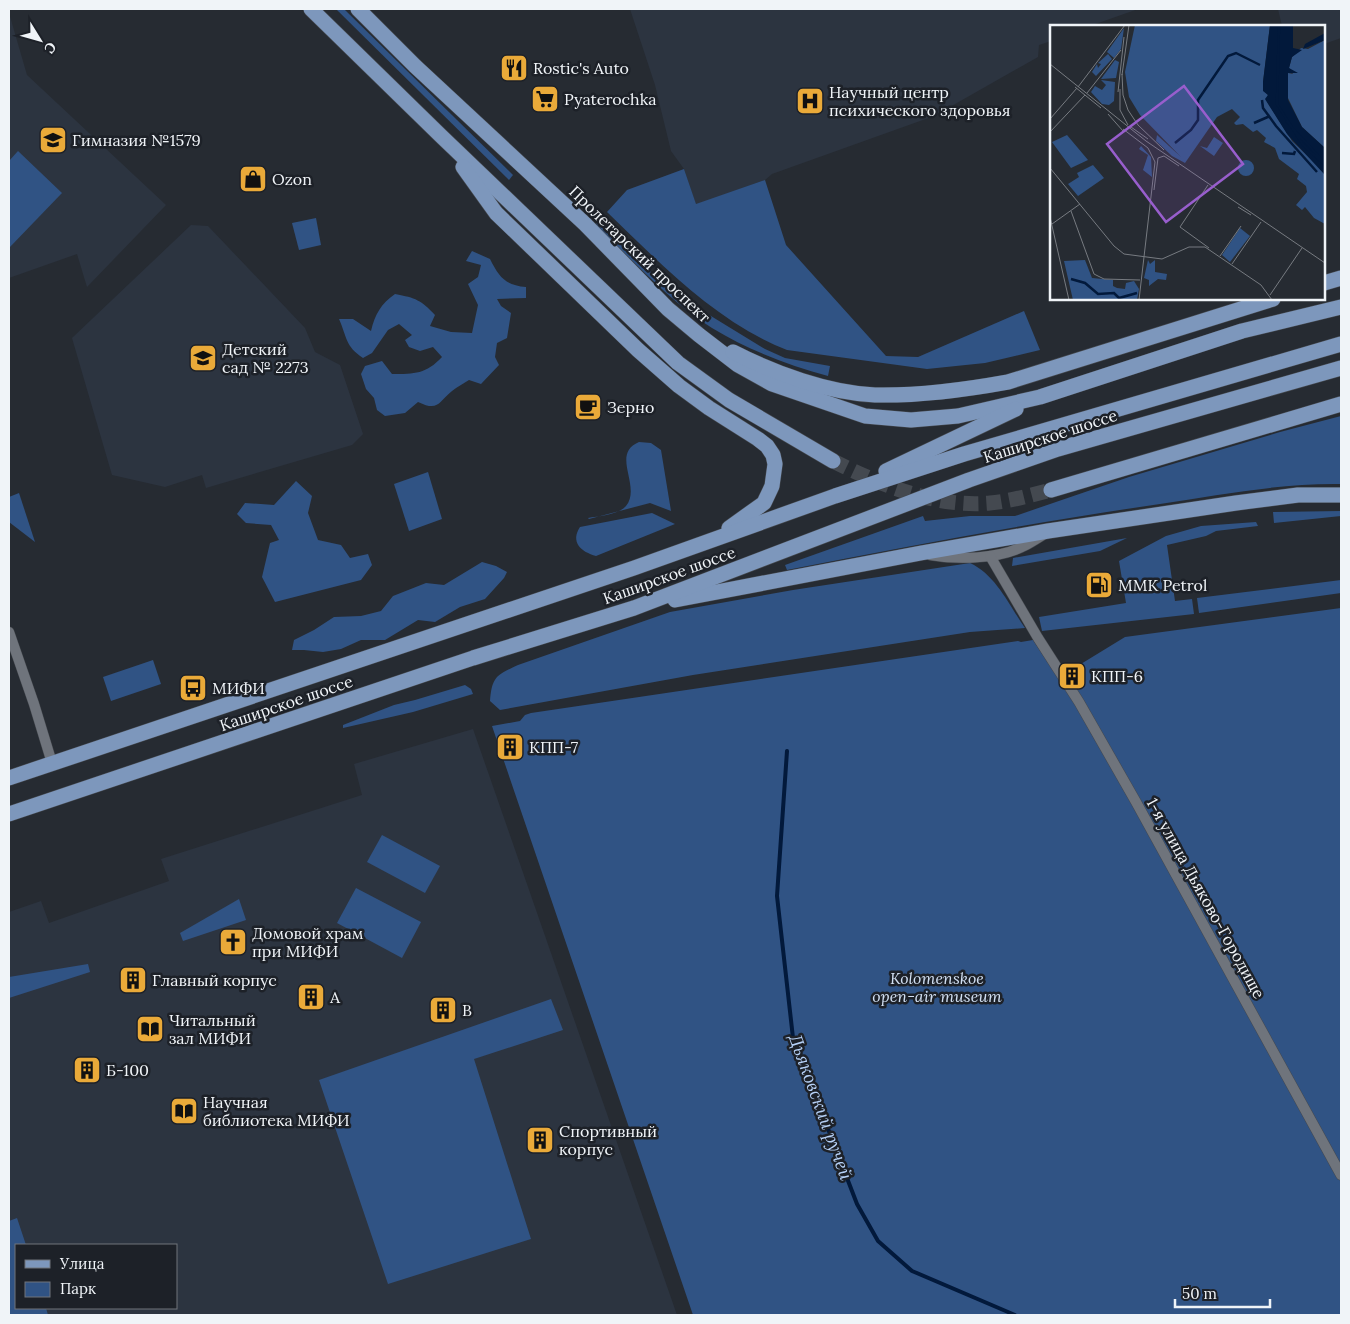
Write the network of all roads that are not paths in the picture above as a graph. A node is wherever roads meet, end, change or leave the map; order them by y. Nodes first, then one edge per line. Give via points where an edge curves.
1 (311, 9) edge
2 (358, 9) edge
3 (440, 135) junction
4 (1341, 278) edge
5 (1325, 283) edge
6 (1270, 300) edge
7 (1341, 307) edge
8 (699, 335) junction
9 (1341, 344) edge
10 (1341, 368) edge
11 (1040, 397) junction
12 (1341, 404) edge
13 (833, 461) tunnel mouth
14 (1051, 490) tunnel mouth
15 (1341, 495) edge
16 (835, 496) junction
17 (1048, 531) junction
18 (707, 542) junction
19 (922, 553) junction
20 (990, 556) junction
21 (634, 608) junction
22 (9, 632) edge
23 (52, 764) junction
24 (9, 778) edge
25 (9, 814) edge
26 (1341, 1175) edge

1 - 3 main road
2 - 8 main road, Пролетарский проспект via 585,224 668,309
3 - 13 main road via 678,363 729,400
3 - 18 main road via 496,212 638,350 678,386 758,439 773,455 775,472 764,502
4 - 5 main road
6 - 8 main road via 1008,382 920,395 856,393 818,384 754,362
7 - 11 main road via 1242,331
8 - 11 main road, Пролетарский проспект via 738,365 772,384 865,416 911,420 958,416
9 - 16 main road, Каширское шоссе via 964,454
10 - 21 main road, Каширское шоссе via 1058,449
11 - 16 main road
12 - 14 main road
15 - 17 main road via 1254,500
16 - 18 main road, Каширское шоссе
17 - 19 main road
17 - 20 street via 1022,548
18 - 23 main road, Каширское шоссе
19 - 20 street via 950,559
19 - 21 main road
20 - 26 street, 1-я улица Дьяково-Городище via 1136,802
21 - 25 main road, Каширское шоссе via 473,658
22 - 23 street
23 - 24 main road, Каширское шоссе

